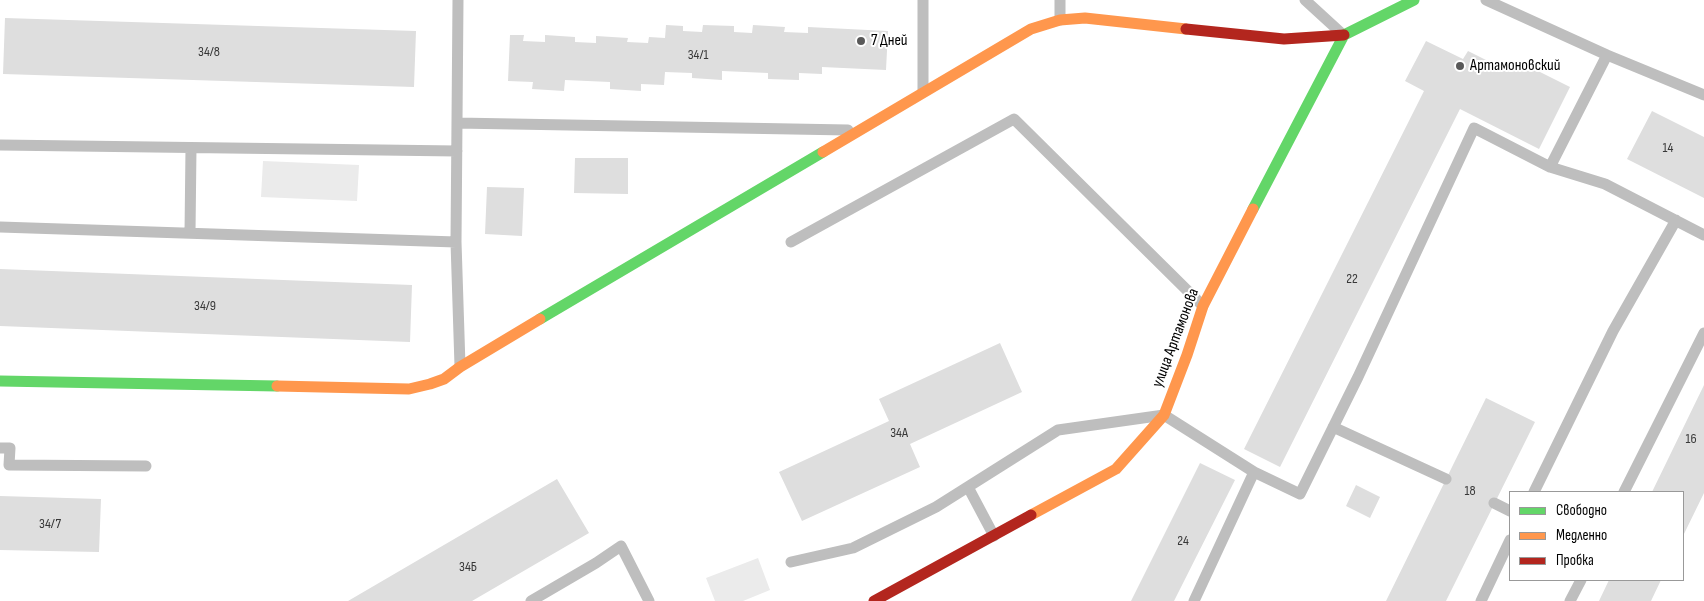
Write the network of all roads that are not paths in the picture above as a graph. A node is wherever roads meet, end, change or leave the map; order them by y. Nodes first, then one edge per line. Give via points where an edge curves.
1 (458, 0) edge
2 (923, 0) edge
3 (1060, 0) edge
4 (1305, 0) edge
5 (1486, 0) edge
6 (1410, 1) edge
7 (1060, 20) junction
8 (1344, 35) junction
9 (1607, 54) junction
10 (923, 92) junction
11 (1704, 95) edge
12 (457, 123) junction
13 (859, 130) junction
14 (0, 145) edge
15 (191, 148) junction
16 (457, 151) junction
17 (1550, 167) junction
18 (1676, 220) junction
19 (0, 227) edge
20 (190, 233) junction
21 (1704, 235) edge
22 (456, 242) junction
23 (791, 242) dead end
24 (1203, 306) junction
25 (1704, 333) edge
26 (460, 367) junction
27 (0, 381) edge
28 (1164, 415) junction
29 (1333, 427) junction
30 (0, 448) edge
31 (146, 466) dead end
32 (1254, 472) junction
33 (1446, 480) dead end
34 (968, 486) junction
35 (1534, 491) edge
36 (1625, 491) edge
37 (1494, 504) dead end
38 (1509, 511) edge
39 (994, 536) junction
40 (1509, 542) edge
41 (791, 562) dead end
42 (1580, 581) edge
43 (896, 596) edge
44 (532, 601) edge
45 (650, 601) edge
46 (874, 601) edge
47 (1194, 601) edge
48 (1480, 601) edge
49 (1570, 601) edge

1 - 12 lane
2 - 10 lane
3 - 7 lane
4 - 8 lane
5 - 9 lane
6 - 8 street
7 - 8 street via 1085,18 1284,40
7 - 10 street via 1031,29
8 - 24 street, улица Артамонова
9 - 11 lane
9 - 17 lane
10 - 13 street
12 - 13 lane
12 - 16 lane
13 - 26 street
14 - 15 lane
15 - 16 lane
15 - 20 lane
16 - 22 lane
17 - 18 lane via 1605,184
17 - 29 lane via 1474,128
18 - 21 lane
18 - 35 lane via 1613,332
19 - 20 lane
20 - 22 lane
22 - 26 lane
23 - 24 lane via 1014,120
24 - 28 street, улица Артамонова
25 - 36 lane
26 - 27 street via 444,379 409,388
28 - 32 lane
28 - 34 lane via 1058,430
28 - 39 street, улица Артамонова via 1116,469
29 - 32 lane via 1300,494
29 - 33 lane
30 - 31 lane via 10,448 9,465
32 - 47 lane
34 - 39 lane
34 - 41 lane via 936,507 853,548
37 - 38 lane
39 - 43 street, улица Артамонова
40 - 48 lane
42 - 49 lane
43 - 46 street, улица Артамонова
44 - 45 lane via 620,546

